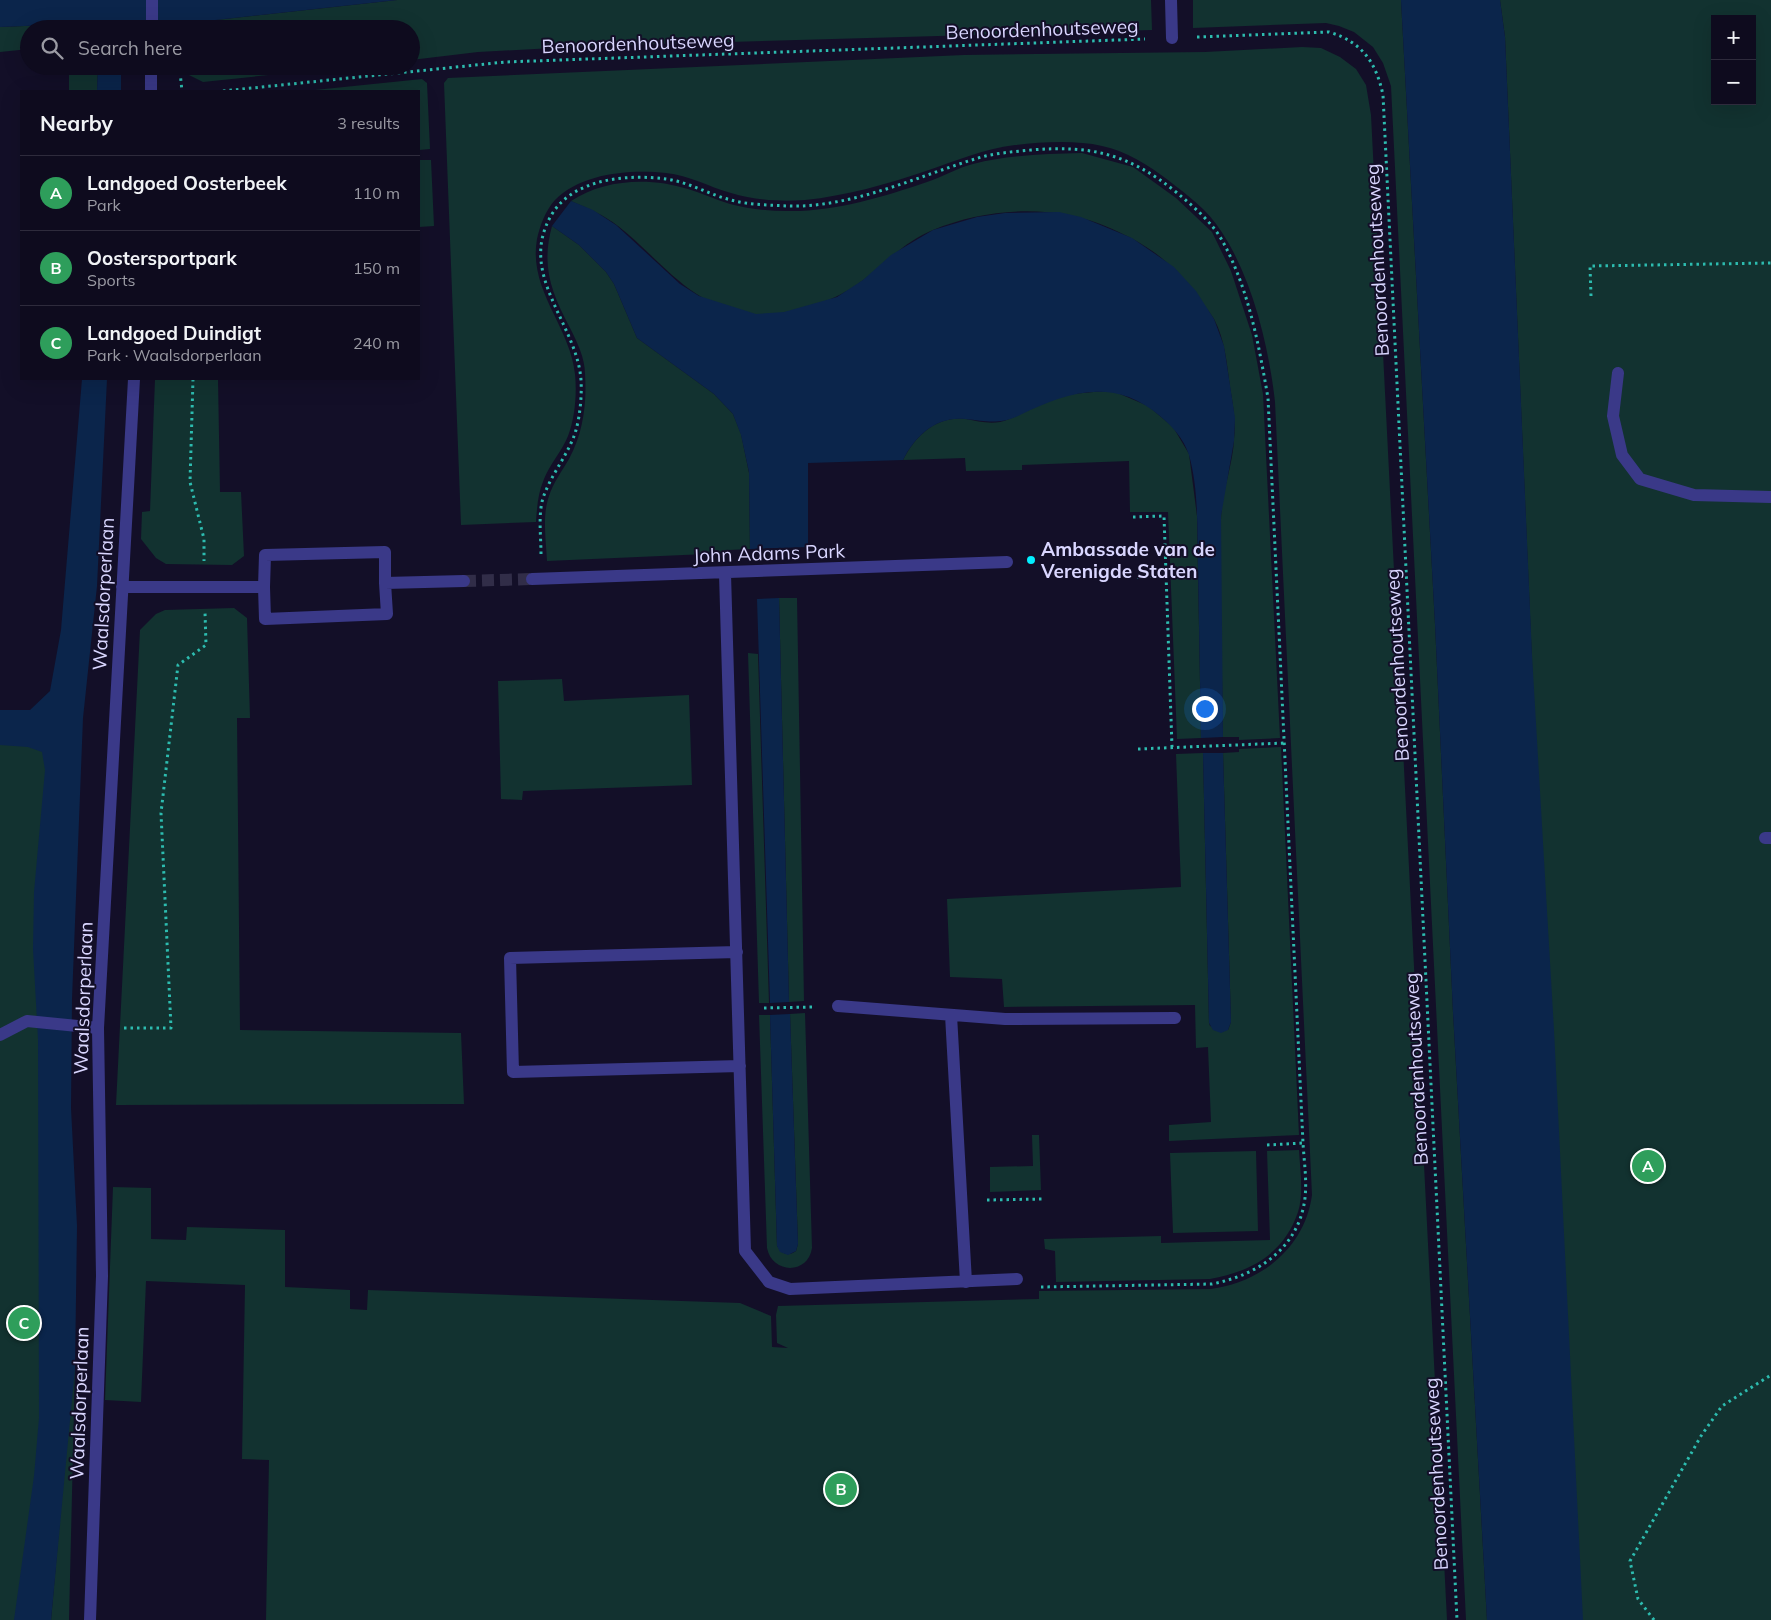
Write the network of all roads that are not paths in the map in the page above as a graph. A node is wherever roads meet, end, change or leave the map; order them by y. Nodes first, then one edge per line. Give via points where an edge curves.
1 (152, 0) edge
2 (1171, 0) edge
3 (152, 20) edge
4 (1172, 38) road end
5 (151, 75) edge
6 (151, 90) edge
7 (1618, 373) dead end
8 (134, 380) edge
9 (1771, 497) edge
10 (1007, 562) dead end
11 (725, 574) junction
12 (537, 579) tunnel mouth
13 (464, 581) tunnel mouth
14 (385, 583) junction
15 (264, 587) junction
16 (122, 588) junction
17 (737, 952) junction
18 (838, 1006) dead end
19 (951, 1015) junction
20 (1175, 1018) dead end
21 (98, 1028) junction
22 (0, 1035) edge
23 (740, 1066) junction
24 (1017, 1280) road end
25 (966, 1282) junction
26 (90, 1620) edge

1 - 3 street
2 - 4 street
5 - 6 street
7 - 9 street via 1613,416 1622,455 1640,479 1694,494
8 - 16 street, Waalsdorperlaan
10 - 11 street, John Adams Park
11 - 12 street, John Adams Park
11 - 17 street
13 - 14 street
14 - 15 street via 385,552 265,555
14 - 15 street via 387,614 265,619
15 - 16 street
16 - 21 street, Waalsdorperlaan
17 - 23 street
17 - 23 street via 510,958 513,1072
18 - 19 street
19 - 20 street via 1005,1019
19 - 25 street
21 - 22 street via 27,1021
21 - 26 street, Waalsdorperlaan via 102,1276
23 - 25 street via 745,1251 769,1282 790,1289
24 - 25 street

